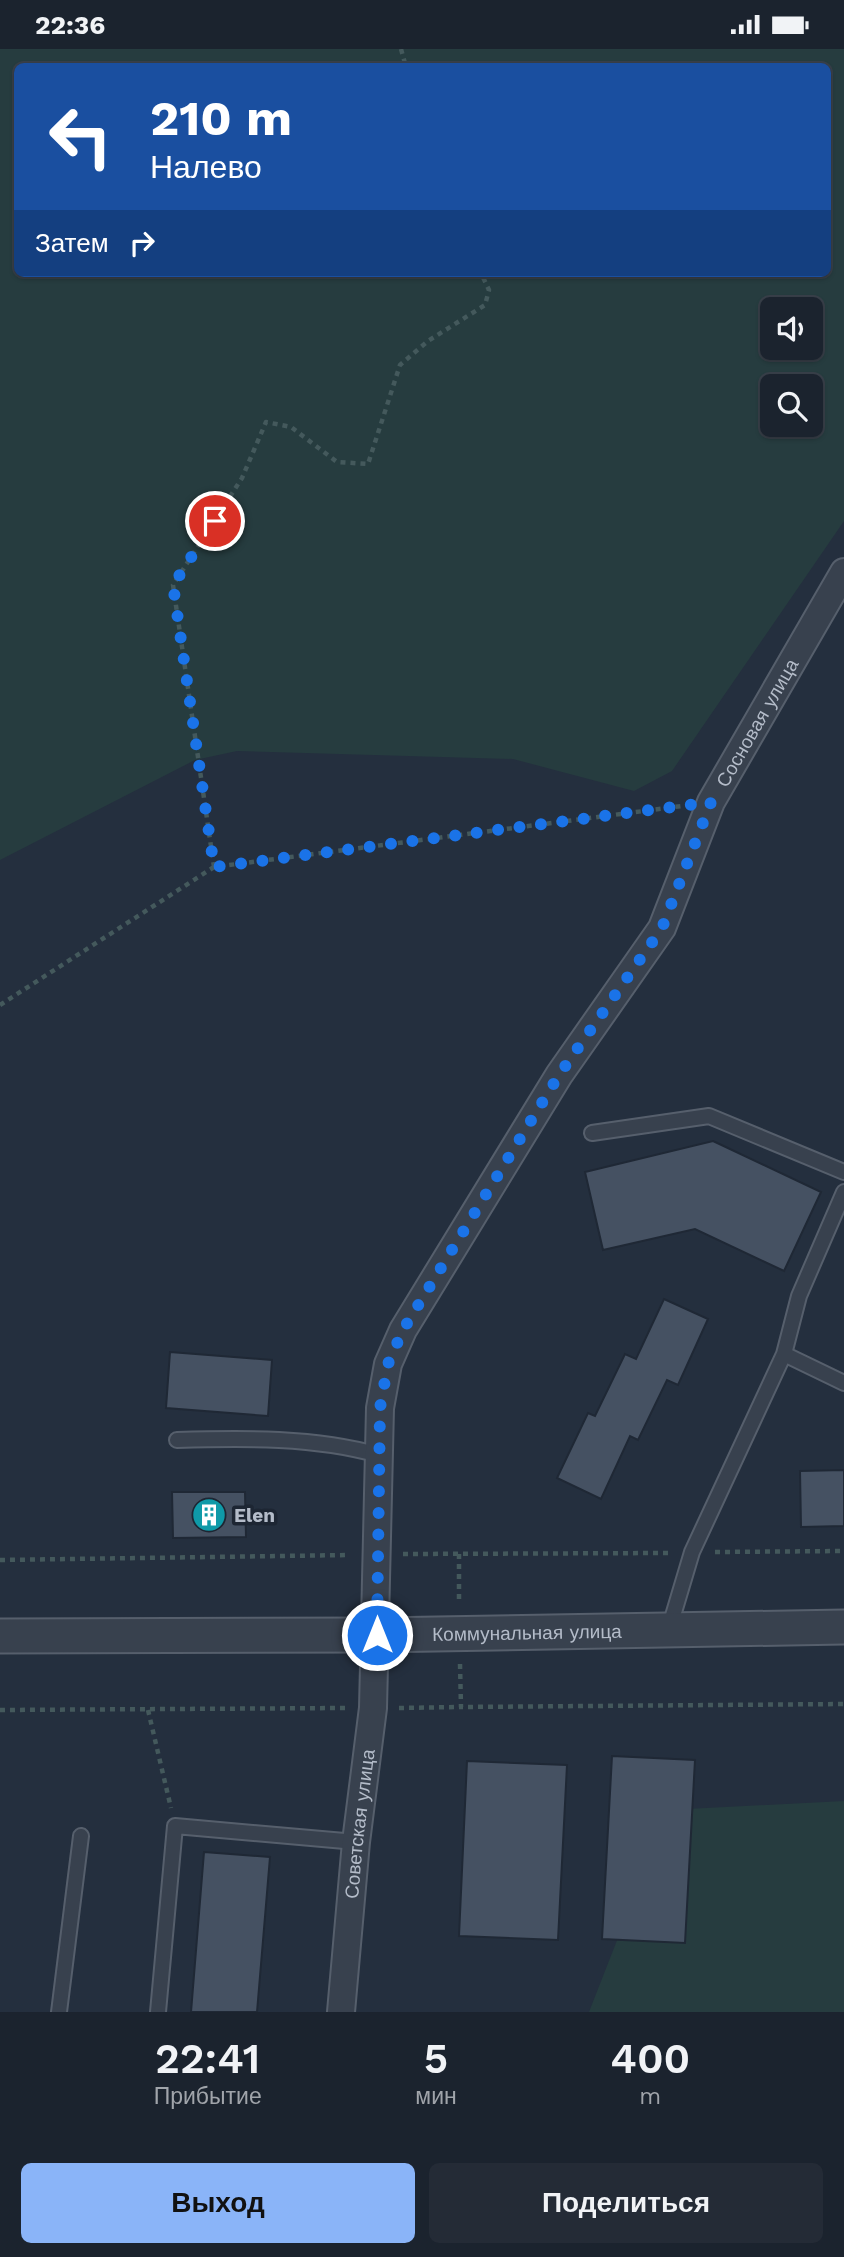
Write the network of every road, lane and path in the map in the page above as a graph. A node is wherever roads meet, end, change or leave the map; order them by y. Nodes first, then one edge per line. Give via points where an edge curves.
1 (483, 277) edge
2 (844, 572) edge
3 (711, 802) junction
4 (214, 867) junction
5 (0, 1005) edge
6 (592, 1133) dead end
7 (844, 1172) edge
8 (844, 1192) edge
9 (784, 1354) junction
10 (844, 1383) edge
11 (177, 1440) dead end
12 (379, 1455) junction
13 (844, 1551) edge
14 (692, 1552) junction
15 (377, 1554) junction
16 (459, 1554) junction
17 (0, 1560) edge
18 (844, 1627) edge
19 (669, 1630) junction
20 (460, 1634) junction
21 (377, 1635) junction
22 (0, 1636) edge
23 (844, 1704) edge
24 (461, 1707) junction
25 (373, 1708) junction
26 (0, 1710) edge
27 (148, 1710) junction
28 (175, 1826) junction
29 (81, 1836) dead end
30 (356, 1842) junction
31 (59, 2012) edge
32 (158, 2012) edge
33 (341, 2012) edge

1 - 4 path via 489,290 485,305 400,365 368,464 337,462 292,427 265,422 242,478 173,585
2 - 3 street, Сосновая улица
3 - 4 path
3 - 12 street, Сосновая улица via 662,928 559,1075 403,1330 388,1364 380,1408
4 - 5 path
6 - 7 lane via 709,1116
8 - 9 lane via 799,1296
9 - 10 lane
9 - 14 lane
11 - 12 lane via 256,1438
12 - 15 street, Сосновая улица
13 - 14 path
14 - 16 path
14 - 19 lane
15 - 16 path
15 - 17 path
15 - 21 street, Сосновая улица
16 - 20 path
18 - 19 street, Коммунальная улица
19 - 20 street, Коммунальная улица
20 - 21 street, Коммунальная улица
20 - 24 path
21 - 22 street, Коммунальная улица
21 - 25 street, Советская улица
23 - 24 path
24 - 25 path
25 - 27 path
25 - 30 street, Советская улица
26 - 27 path
27 - 28 path
28 - 30 lane
28 - 32 lane
29 - 31 lane
30 - 33 street, Советская улица

